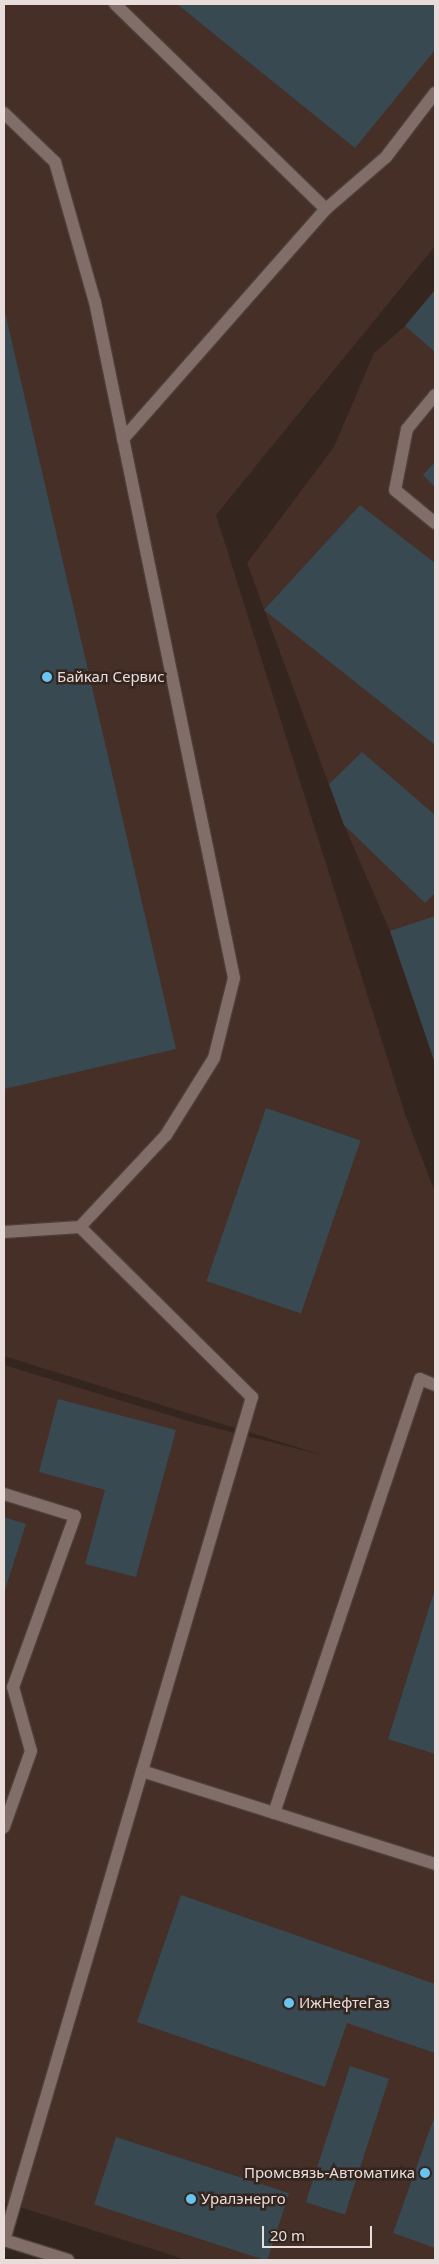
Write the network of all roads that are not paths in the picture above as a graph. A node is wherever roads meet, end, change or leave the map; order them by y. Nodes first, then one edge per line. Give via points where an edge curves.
1 (115, 4) edge
2 (435, 94) edge
3 (4, 113) edge
4 (326, 208) junction
5 (435, 395) edge
6 (123, 439) junction
7 (435, 523) edge
8 (80, 1226) junction
9 (4, 1232) edge
10 (435, 1385) edge
11 (4, 1494) edge
12 (8, 1686) edge
13 (142, 1771) junction
14 (274, 1813) junction
15 (4, 1827) edge
16 (435, 1864) edge
17 (4, 2240) edge
18 (68, 2260) edge

1 - 4 lane
2 - 4 lane via 386,157
3 - 6 lane via 55,162 95,302
4 - 6 lane
5 - 7 lane via 407,429 395,490
6 - 8 lane via 234,978 214,1058 166,1135
8 - 9 lane
8 - 13 lane via 252,1397
10 - 14 lane via 420,1379
11 - 12 lane via 75,1516
12 - 15 lane via 31,1751
13 - 14 lane
13 - 17 lane
14 - 16 lane
17 - 18 lane

